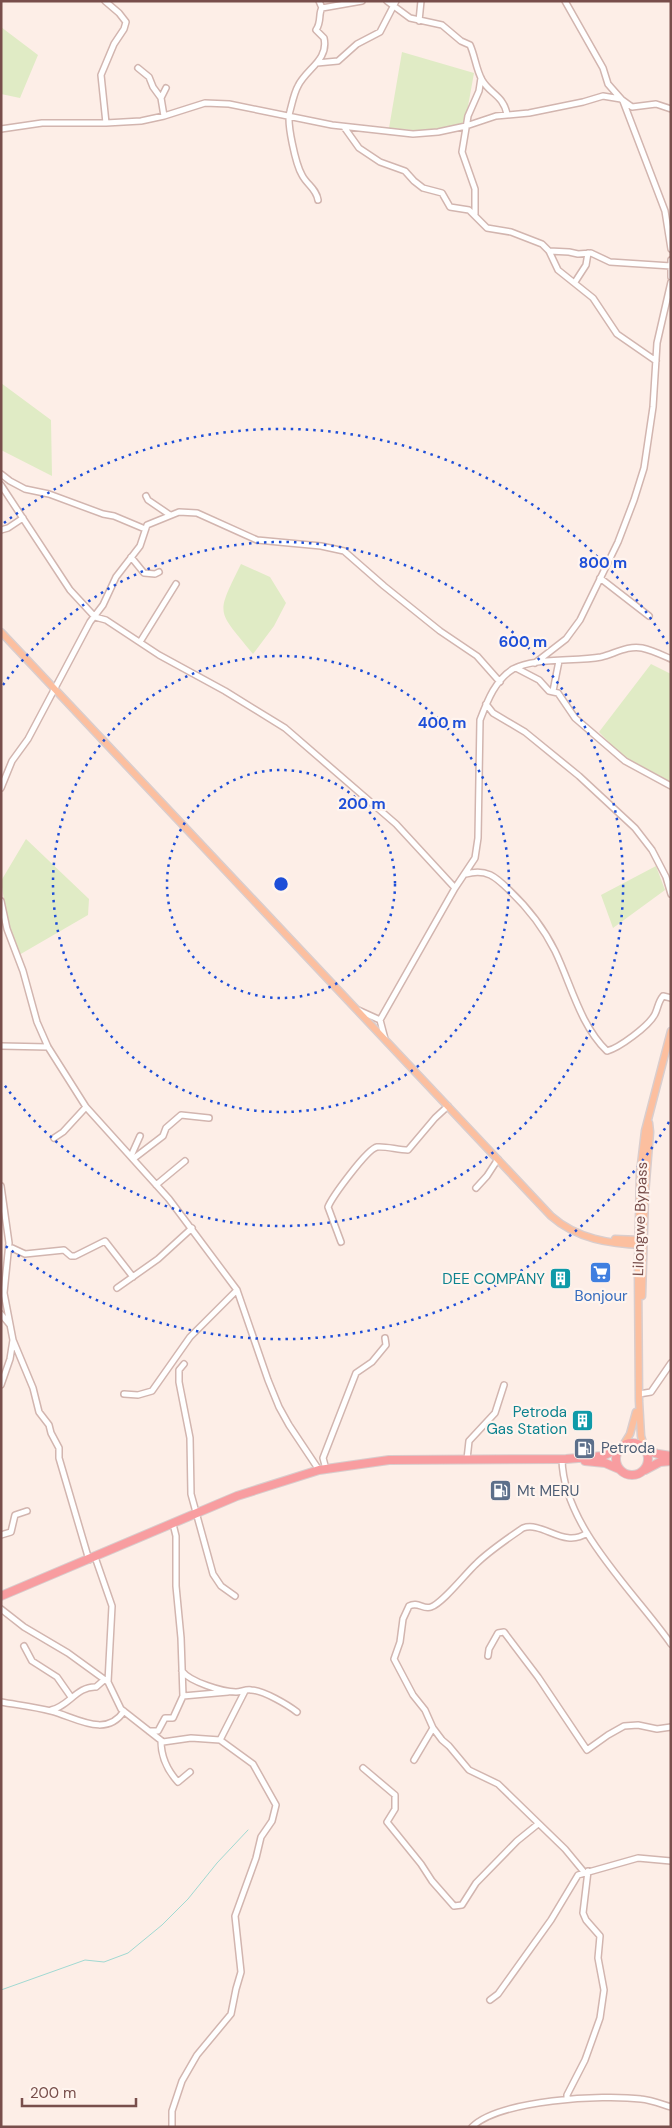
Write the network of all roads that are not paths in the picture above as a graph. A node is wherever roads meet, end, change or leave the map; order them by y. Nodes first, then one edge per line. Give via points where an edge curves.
1 (105, 1) edge
2 (319, 1) edge
3 (330, 1) edge
4 (362, 1) edge
5 (386, 1) edge
6 (421, 1) edge
7 (566, 1) edge
8 (395, 4) edge
9 (336, 6) junction
10 (322, 8) junction
11 (419, 21) junction
12 (317, 63) junction
13 (138, 68) dead end
14 (481, 78) junction
15 (166, 88) dead end
16 (161, 98) junction
17 (623, 101) junction
18 (671, 109) edge
19 (507, 114) junction
20 (164, 116) junction
21 (289, 116) junction
22 (106, 123) junction
23 (466, 126) junction
24 (344, 127) junction
25 (1, 130) edge
26 (318, 200) dead end
27 (475, 215) junction
28 (671, 249) edge
29 (549, 251) junction
30 (588, 253) junction
31 (670, 264) edge
32 (671, 277) edge
33 (575, 282) junction
34 (671, 282) edge
35 (656, 361) junction
36 (1, 474) edge
37 (1, 486) edge
38 (146, 496) dead end
39 (170, 515) junction
40 (23, 518) junction
41 (144, 529) junction
42 (1, 530) edge
43 (131, 557) junction
44 (159, 572) dead end
45 (600, 578) junction
46 (176, 584) dead end
47 (95, 616) junction
48 (648, 616) dead end
49 (1, 632) edge
50 (140, 642) junction
51 (671, 659) edge
52 (559, 661) junction
53 (534, 663) junction
54 (516, 668) junction
55 (500, 682) junction
56 (54, 688) junction
57 (553, 691) junction
58 (486, 704) junction
59 (671, 786) edge
60 (1, 788) edge
61 (466, 874) junction
62 (455, 888) junction
63 (671, 894) edge
64 (1, 901) edge
65 (671, 998) edge
66 (356, 1009) junction
67 (380, 1020) junction
68 (671, 1031) edge
69 (385, 1039) junction
70 (1, 1046) edge
71 (48, 1047) junction
72 (448, 1106) junction
73 (86, 1107) junction
74 (209, 1118) dead end
75 (649, 1123) junction
76 (140, 1136) dead end
77 (54, 1138) dead end
78 (132, 1158) junction
79 (498, 1159) junction
80 (185, 1161) dead end
81 (156, 1185) junction
82 (1, 1186) edge
83 (476, 1188) dead end
84 (638, 1224) junction
85 (192, 1228) junction
86 (341, 1242) dead end
87 (625, 1242) junction
88 (641, 1242) junction
89 (9, 1249) junction
90 (638, 1269) junction
91 (133, 1277) junction
92 (116, 1288) dead end
93 (237, 1290) junction
94 (1, 1314) edge
95 (639, 1316) junction
96 (10, 1326) junction
97 (385, 1338) dead end
98 (13, 1340) junction
99 (671, 1363) edge
100 (184, 1364) dead end
101 (1, 1385) edge
102 (504, 1385) dead end
103 (124, 1394) dead end
104 (639, 1397) junction
105 (622, 1447) junction
106 (645, 1450) junction
107 (671, 1456) edge
108 (467, 1459) junction
109 (564, 1459) junction
110 (671, 1461) edge
111 (322, 1469) junction
112 (622, 1471) junction
113 (641, 1471) junction
114 (27, 1511) dead end
115 (196, 1514) junction
116 (173, 1524) junction
117 (587, 1533) junction
118 (1, 1536) edge
119 (92, 1559) junction
120 (2, 1596) edge
121 (235, 1596) dead end
122 (1, 1609) edge
123 (671, 1644) edge
124 (24, 1646) dead end
125 (488, 1656) dead end
126 (182, 1670) junction
127 (106, 1681) junction
128 (245, 1691) junction
129 (235, 1692) junction
130 (183, 1696) junction
131 (71, 1697) junction
132 (1, 1702) edge
133 (48, 1710) junction
134 (124, 1711) junction
135 (297, 1712) dead end
136 (671, 1727) edge
137 (433, 1728) junction
138 (148, 1731) junction
139 (220, 1740) junction
140 (161, 1741) junction
141 (414, 1760) dead end
142 (363, 1768) dead end
143 (190, 1772) dead end
144 (538, 1824) junction
145 (671, 1861) edge
146 (586, 1871) junction
147 (490, 2000) dead end
148 (567, 2099) junction
149 (671, 2107) edge
150 (172, 2127) edge
151 (472, 2127) edge

1 - 22 street via 126,22 101,75
2 - 10 street
3 - 9 street
4 - 9 street
5 - 8 street
6 - 11 street
7 - 17 street via 603,68 608,84
8 - 11 street via 410,18
8 - 12 street via 384,29 377,35 354,45 338,61
9 - 10 street
10 - 12 street via 316,30 324,38 324,48
11 - 14 street via 442,25 470,45
12 - 21 street via 298,85
13 - 16 street via 149,77
14 - 19 street via 488,89 501,98
14 - 23 street
15 - 16 street
16 - 20 street
17 - 18 street via 632,106 656,104
17 - 19 street via 603,96 562,107
17 - 28 street via 664,211
19 - 23 street
20 - 21 street via 218,102
20 - 22 street
21 - 24 street
21 - 26 street via 296,162 303,177 317,192
22 - 25 street via 42,123
23 - 24 street via 426,134
23 - 27 street via 462,152 475,188
24 - 27 street via 359,148 380,162 405,170 419,186 442,193 450,207 469,210
27 - 29 street via 484,226 521,235 542,244
29 - 30 street
29 - 33 street via 558,270
30 - 31 street via 610,262
30 - 33 street via 586,264
31 - 32 street
33 - 35 street via 593,298 617,334
34 - 35 street
35 - 45 street via 644,468 618,542
36 - 41 street via 25,488 114,516
37 - 40 street
38 - 39 street
39 - 41 street
39 - 55 street via 197,512 258,540 344,551 440,631 477,656
40 - 42 street
40 - 47 street via 70,590
41 - 43 street via 140,546
43 - 44 street via 144,573
43 - 47 street via 116,576
45 - 48 street
45 - 53 street via 572,631
46 - 50 street
47 - 50 street
47 - 56 street
49 - 56 main road
50 - 62 street via 285,728 396,824
51 - 52 street via 642,648 632,648
52 - 53 street
52 - 57 street
53 - 54 street
54 - 55 street
54 - 57 street
55 - 58 street
56 - 60 street via 28,739 12,760
56 - 66 main road
57 - 59 street via 563,698 575,718 625,761
58 - 61 street via 479,733 478,849
58 - 63 street via 573,771 635,828 652,850
61 - 62 street
61 - 65 street via 491,874 529,909 555,952 579,1010 607,1051 639,1030 655,1014 658,1001 663,996
62 - 67 street
64 - 71 street via 7,930
66 - 67 street
66 - 69 main road
67 - 69 street
68 - 75 main road, Lilongwe Bypass
69 - 72 main road
70 - 71 street
71 - 73 street
72 - 79 main road
72 - 86 street via 408,1150 378,1147 357,1166 328,1207
73 - 77 street
73 - 78 street
74 - 78 street via 181,1115 166,1128 163,1136
75 - 84 main road, Lilongwe Bypass via 642,1152
75 - 88 main road, Lilongwe Bypass
76 - 78 street
78 - 81 street
79 - 83 street
79 - 87 main road via 558,1222 596,1240
80 - 81 street
81 - 85 street
82 - 89 street
84 - 87 main road via 635,1233
84 - 88 main road, Lilongwe Bypass
85 - 91 street
85 - 93 street
87 - 88 main road
87 - 90 main road via 634,1251
88 - 90 main road, Lilongwe Bypass
88 - 95 main road, Lilongwe Bypass via 642,1301
89 - 91 street via 25,1254 64,1250 75,1256 105,1241
89 - 96 street via 4,1293
90 - 95 main road, Lilongwe Bypass
91 - 92 street
93 - 103 street via 190,1337 152,1391
93 - 111 street via 279,1407 288,1425
94 - 96 street
95 - 104 main road, Lilongwe Bypass
96 - 98 street
97 - 111 street via 386,1345 356,1374 323,1458
98 - 101 street
98 - 119 street via 33,1388 39,1412 60,1448 58,1458
99 - 104 street via 651,1392
100 - 115 street via 179,1370 179,1382 190,1438 191,1494
102 - 108 street via 495,1413 469,1441
104 - 105 main road, Lilongwe Bypass via 634,1424
104 - 106 main road, Lilongwe Bypass
105 - 106 highway via 633,1443
105 - 109 highway via 603,1456
105 - 112 highway via 616,1458
106 - 107 highway
106 - 113 highway via 648,1461
108 - 109 highway
108 - 111 highway via 379,1460
109 - 112 highway via 605,1463
109 - 117 street via 562,1473 573,1506
110 - 113 highway via 654,1464
111 - 115 highway via 263,1486
112 - 113 highway via 631,1474
114 - 118 street via 15,1515 11,1532
115 - 116 highway
115 - 121 street via 216,1582
116 - 119 highway
116 - 126 street
117 - 123 street
117 - 137 street via 572,1538 523,1528 478,1562 433,1606 416,1603 407,1608 395,1662
119 - 120 highway
119 - 127 street via 112,1606
122 - 127 street
124 - 131 street via 32,1661 57,1677
125 - 136 street via 498,1633 504,1632 587,1750 624,1726
126 - 129 street via 189,1678
126 - 130 street
127 - 131 street
127 - 134 street
128 - 129 street
128 - 135 street via 254,1690
128 - 139 street
129 - 130 street
130 - 138 street via 173,1718 165,1718 158,1731
131 - 133 street via 60,1707
132 - 133 street
133 - 134 street via 82,1723 104,1725 116,1722
134 - 138 street
137 - 141 street
137 - 144 street via 469,1770 498,1784
138 - 140 street
139 - 140 street
139 - 150 street via 253,1764 276,1808 261,1838 235,1916 241,1972 232,2014 189,2068 172,2112
140 - 143 street via 164,1759 178,1782
142 - 144 street via 395,1795 395,1809 387,1822 454,1906 462,1905 476,1883
144 - 146 street
145 - 146 street via 638,1858
146 - 147 street via 574,1879 551,1920 498,1994
146 - 148 street via 583,1913 600,1936 598,1958 604,1994 596,2029
148 - 149 street via 641,2099
148 - 151 street via 489,2116

